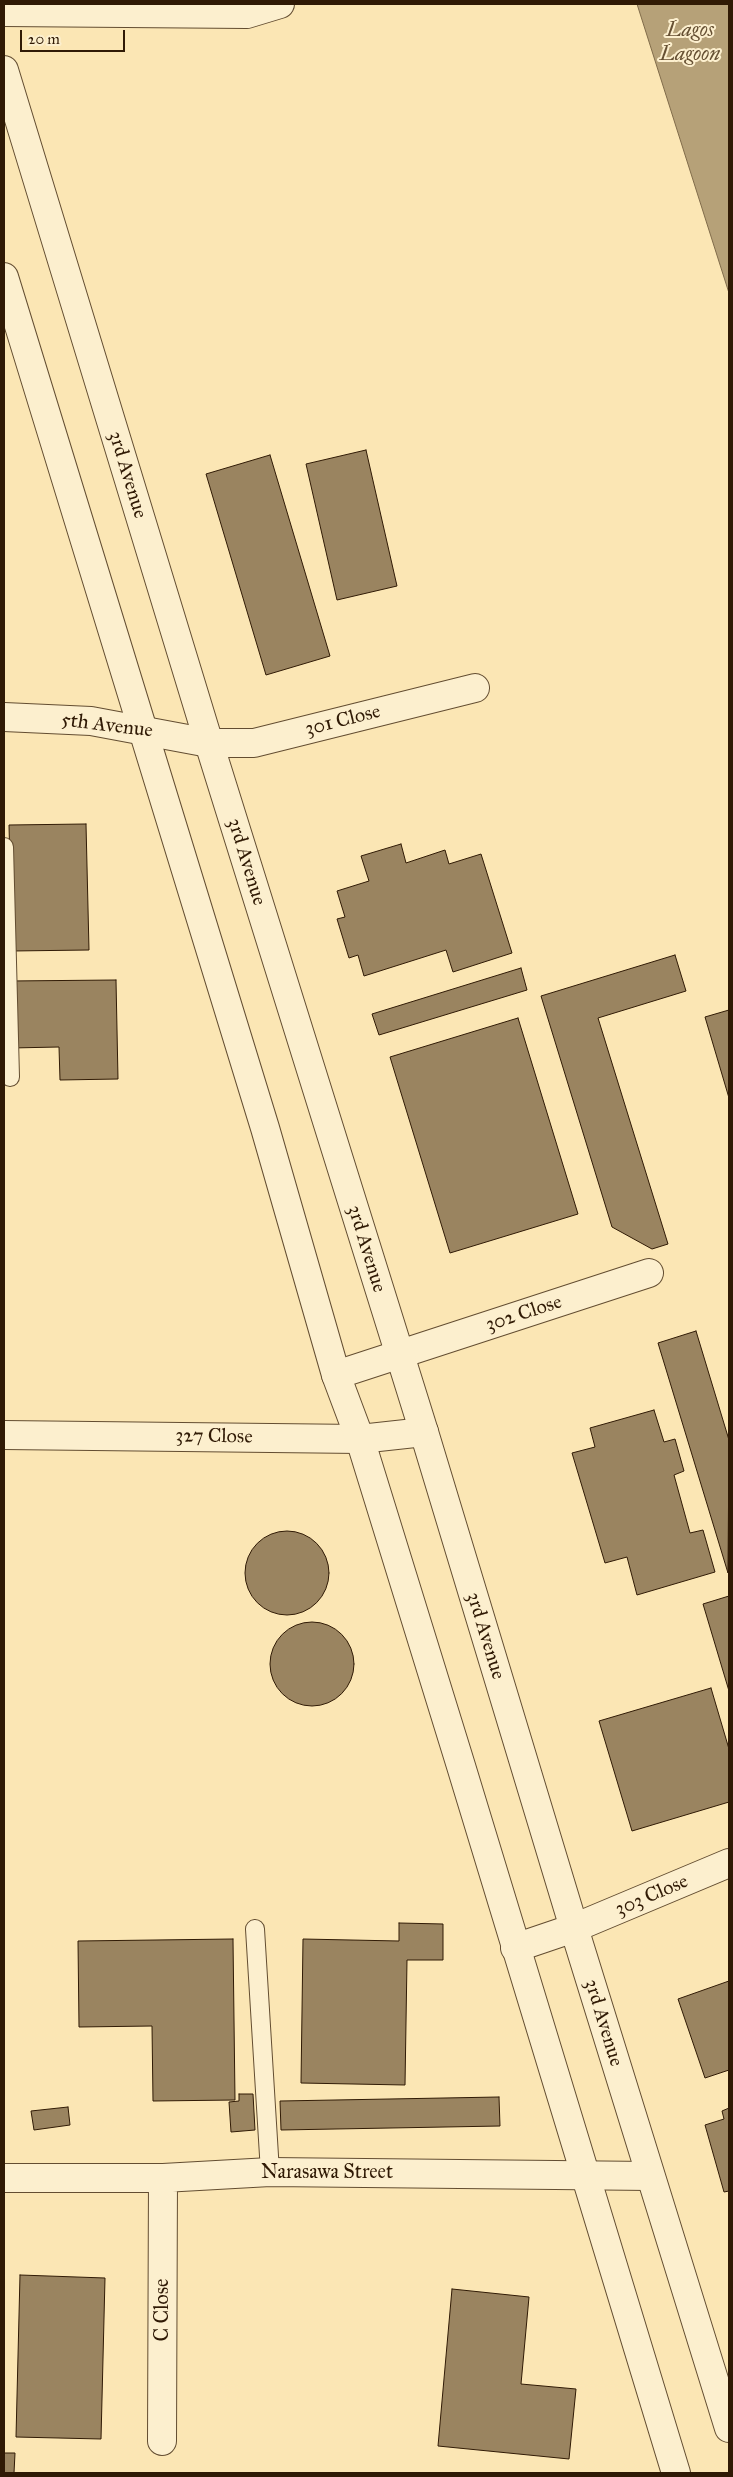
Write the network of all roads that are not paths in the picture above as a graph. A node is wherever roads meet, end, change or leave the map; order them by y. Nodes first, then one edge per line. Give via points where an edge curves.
1 (280, 4) edge
2 (87, 8) edge
3 (4, 12) edge
4 (4, 70) edge
5 (4, 277) edge
6 (475, 688) dead end
7 (4, 717) edge
8 (142, 729) junction
9 (209, 743) junction
10 (4, 847) edge
11 (10, 1077) dead end
12 (649, 1273) dead end
13 (400, 1356) junction
14 (336, 1375) junction
15 (424, 1432) junction
16 (4, 1435) edge
17 (360, 1438) junction
18 (729, 1863) edge
19 (574, 1928) junction
20 (256, 1929) dead end
21 (515, 1948) junction
22 (270, 2172) junction
23 (584, 2174) junction
24 (650, 2176) junction
25 (4, 2178) edge
26 (162, 2178) junction
27 (729, 2428) edge
28 (162, 2440) dead end
29 (676, 2473) edge

1 - 2 street via 247,14
2 - 3 street
4 - 9 street, 3rd Avenue
5 - 8 street
6 - 9 street, 301 Close via 254,744
7 - 8 street, 5th Avenue via 91,721
8 - 9 street, 5th Avenue
8 - 14 street via 265,1128
9 - 13 street, 3rd Avenue
10 - 11 lane
12 - 13 street, 302 Close
13 - 14 street, 302 Close
13 - 15 street, 3rd Avenue
14 - 17 street
15 - 17 street, 327 Close
15 - 19 street, 3rd Avenue
16 - 17 street, 327 Close
17 - 21 street
18 - 19 street, 303 Close
19 - 21 street, 303 Close
19 - 24 street, 3rd Avenue
20 - 22 lane
21 - 23 street
22 - 23 street, Narasawa Street
22 - 26 street, Narasawa Street
23 - 24 street, Narasawa Street
23 - 29 street
24 - 27 street, 3rd Avenue
25 - 26 street, Narasawa Street
26 - 28 street, C Close

